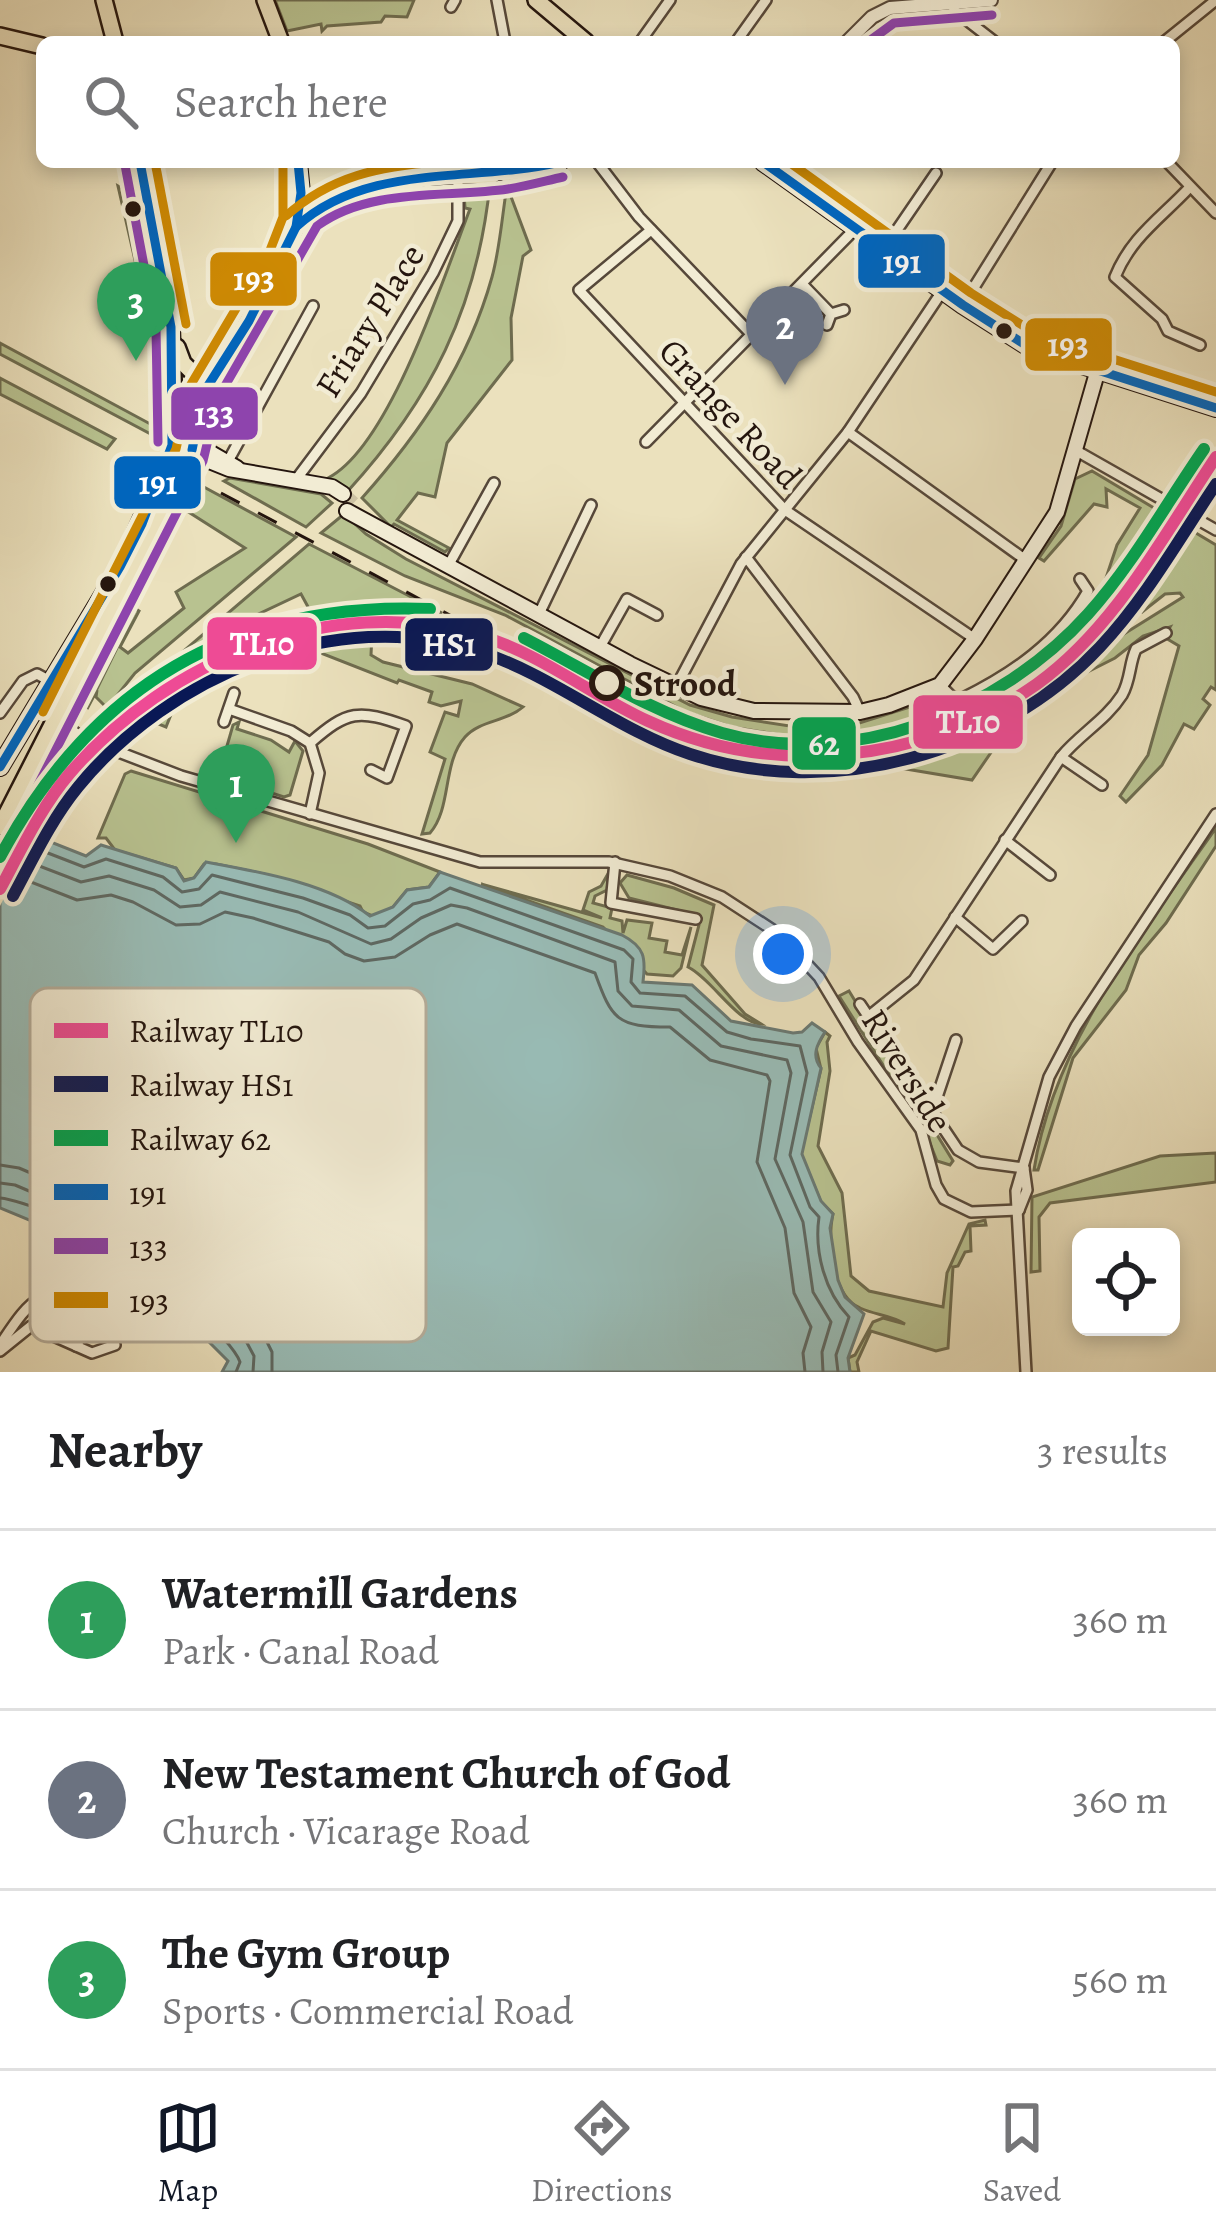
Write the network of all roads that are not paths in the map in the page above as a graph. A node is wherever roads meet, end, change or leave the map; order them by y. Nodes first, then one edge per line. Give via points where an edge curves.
1 (104, 0) edge
2 (265, 0) edge
3 (497, 0) edge
4 (536, 0) edge
5 (670, 0) edge
6 (766, 0) edge
7 (991, 0) edge
8 (1216, 1) edge
9 (879, 5) edge
10 (952, 5) junction
11 (107, 22) junction
12 (0, 36) edge
13 (106, 36) edge
14 (113, 36) edge
15 (279, 36) edge
16 (505, 36) edge
17 (579, 36) edge
18 (644, 36) edge
19 (740, 36) edge
20 (853, 36) edge
21 (988, 36) edge
22 (1172, 36) edge
23 (36, 45) edge
24 (141, 168) edge
25 (299, 168) edge
26 (529, 168) edge
27 (601, 168) edge
28 (771, 168) edge
29 (1048, 168) edge
30 (1172, 168) edge
31 (936, 173) dead end
32 (458, 176) junction
33 (1190, 188) junction
34 (301, 189) junction
35 (322, 204) junction
36 (1216, 213) edge
37 (296, 227) junction
38 (855, 229) junction
39 (651, 230) junction
40 (884, 249) junction
41 (803, 285) junction
42 (943, 290) junction
43 (962, 305) junction
44 (313, 306) dead end
45 (844, 310) dead end
46 (171, 327) junction
47 (753, 336) junction
48 (1200, 345) dead end
49 (218, 371) junction
50 (1097, 373) junction
51 (686, 404) junction
52 (1216, 408) edge
53 (848, 432) junction
54 (646, 442) dead end
55 (1075, 450) junction
56 (180, 452) junction
57 (230, 465) junction
58 (295, 481) junction
59 (494, 483) dead end
60 (591, 505) dead end
61 (785, 510) junction
62 (1216, 530) edge
63 (746, 557) junction
64 (1027, 561) junction
65 (448, 566) junction
66 (1080, 579) dead end
67 (538, 614) junction
68 (657, 615) dead end
69 (1166, 633) dead end
70 (975, 639) junction
71 (600, 647) junction
72 (91, 651) junction
73 (50, 681) junction
74 (940, 685) junction
75 (676, 687) junction
76 (234, 693) dead end
77 (1090, 705) dead end
78 (229, 709) junction
79 (860, 712) junction
80 (0, 713) edge
81 (410, 713) dead end
82 (1105, 716) junction
83 (56, 719) junction
84 (224, 722) dead end
85 (406, 725) junction
86 (80, 736) tunnel mouth
87 (310, 743) junction
88 (103, 746) tunnel mouth
89 (1061, 757) junction
90 (1096, 761) dead end
91 (2, 764) edge
92 (371, 770) dead end
93 (1087, 774) junction
94 (1102, 785) dead end
95 (310, 814) junction
96 (1216, 814) edge
97 (2, 824) edge
98 (1005, 840) junction
99 (615, 862) junction
100 (1050, 875) dead end
101 (595, 899) dead end
102 (611, 902) junction
103 (955, 917) junction
104 (696, 919) dead end
105 (1022, 921) dead end
106 (860, 1004) dead end
107 (868, 1017) junction
108 (956, 1040) dead end
109 (926, 1104) junction
110 (1024, 1168) junction
111 (1019, 1210) junction
112 (30, 1310) edge
113 (30, 1327) edge
114 (67, 1342) edge
115 (78, 1342) edge
116 (115, 1345) dead end
117 (76, 1346) junction
118 (0, 1348) edge
119 (1026, 1372) edge

1 - 11 main road
2 - 15 main road
3 - 16 street
4 - 17 main road
5 - 18 street
6 - 19 street
7 - 10 street
8 - 22 street
9 - 10 street
9 - 20 street
10 - 21 street
11 - 13 main road
11 - 14 main road
12 - 23 main road
24 - 46 main road
25 - 34 main road
26 - 32 main road
27 - 39 street
28 - 38 main road
29 - 43 street
30 - 33 street
31 - 40 street
32 - 35 main road via 389,183
32 - 58 street, Friary Place via 458,221 433,273 361,393
33 - 36 street
33 - 48 street via 1144,229 1115,277 1168,331
34 - 35 main road
34 - 37 main road
35 - 37 main road
37 - 49 main road
38 - 40 main road
38 - 41 street
39 - 47 street
39 - 51 street, Grange Road via 579,290
40 - 42 main road
41 - 45 street via 829,320
41 - 47 street
42 - 43 main road
42 - 53 street
43 - 50 main road via 1032,349
44 - 57 street
46 - 49 main road via 188,369
46 - 56 main road
47 - 51 street
49 - 56 main road
50 - 52 main road
50 - 55 main road
51 - 54 street
51 - 61 street, Grange Road
53 - 61 street
53 - 64 street
55 - 62 street
55 - 64 main road via 1057,512
56 - 57 main road
56 - 72 main road
56 - 73 main road
57 - 58 main road
58 - 65 main road via 332,487 368,523
59 - 65 street
60 - 67 street
61 - 63 street
61 - 70 street, Grange Road
63 - 75 street
63 - 79 street
64 - 70 main road
65 - 67 main road
66 - 74 street via 1092,590 1007,674 961,699
67 - 71 main road
68 - 71 street via 627,599
69 - 82 street via 1136,649 1130,678
70 - 74 main road
71 - 75 main road
72 - 73 main road
72 - 83 main road
73 - 80 street via 28,677
73 - 83 main road
73 - 91 main road
74 - 79 main road
75 - 79 main road via 746,710
76 - 78 street
77 - 82 street
78 - 84 street
78 - 87 street
81 - 85 street
82 - 89 street
83 - 86 street
83 - 91 main road via 36,724
83 - 97 main road
85 - 87 street via 358,713
85 - 92 street via 387,778
87 - 95 street via 319,779
88 - 95 street, Riverside
89 - 93 street
89 - 98 street
90 - 93 street
93 - 94 street
95 - 99 street, Riverside via 486,863
96 - 110 street via 1059,1054
98 - 100 street
98 - 103 street
99 - 102 street
99 - 111 street, Riverside via 722,897 770,927 812,968 922,1132 940,1196 967,1211
101 - 102 street
102 - 104 street
103 - 105 street via 993,949
103 - 107 street via 911,983
106 - 107 street
107 - 109 street
108 - 109 street via 938,1094
109 - 110 street via 965,1155
110 - 111 street
111 - 119 street
112 - 118 street
113 - 118 street
114 - 117 street
115 - 117 street
116 - 117 street via 96,1354

